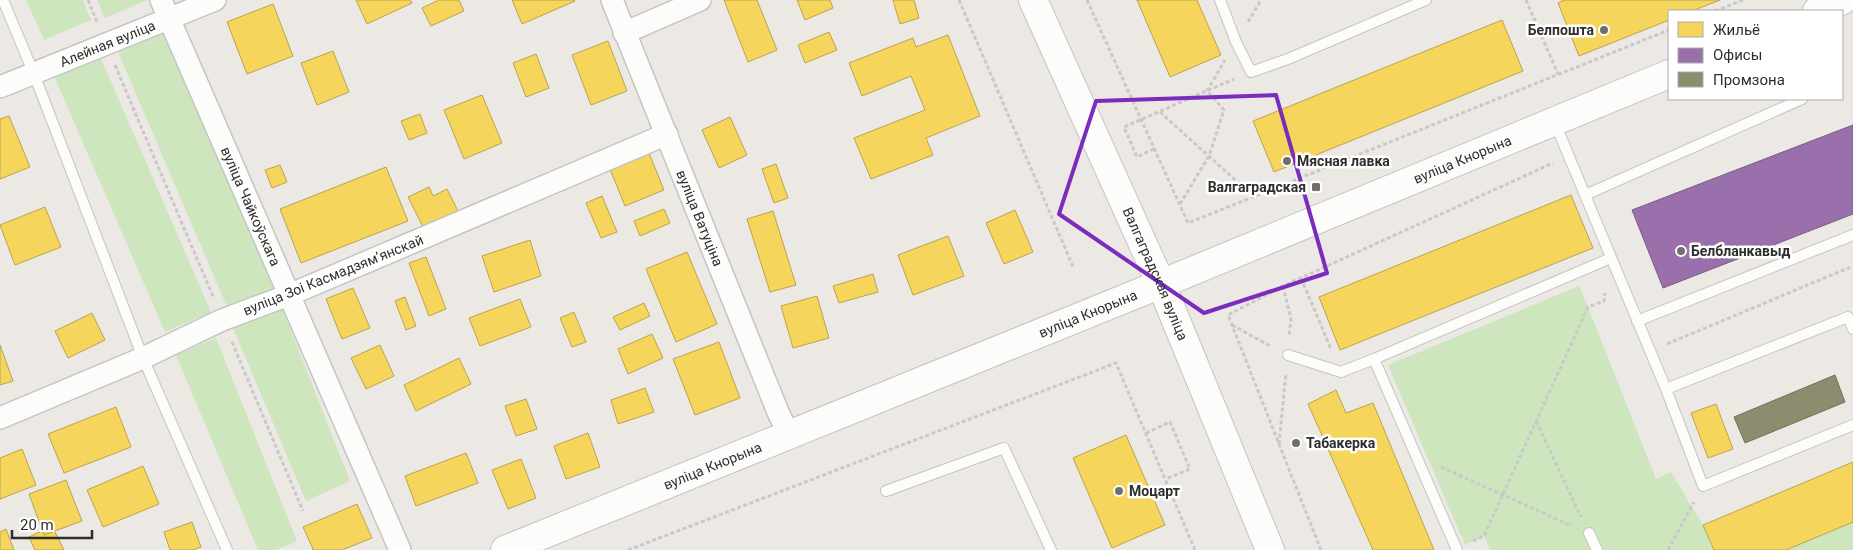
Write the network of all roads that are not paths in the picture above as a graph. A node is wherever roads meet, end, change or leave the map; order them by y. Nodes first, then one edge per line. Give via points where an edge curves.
1 (3, 0) edge
2 (161, 0) edge
3 (215, 0) edge
4 (612, 0) edge
5 (700, 0) edge
6 (1033, 0) edge
7 (1220, 0) edge
8 (1426, 0) edge
9 (1843, 0) edge
10 (1819, 10) edge
11 (169, 20) junction
12 (624, 33) junction
13 (34, 74) junction
14 (1668, 74) edge
15 (0, 87) edge
16 (1800, 100) edge
17 (1555, 122) junction
18 (667, 134) junction
19 (1585, 195) junction
20 (1853, 235) edge
21 (1612, 258) junction
22 (1161, 284) junction
23 (289, 295) junction
24 (1638, 321) junction
25 (1853, 329) edge
26 (1288, 356) road end
27 (143, 358) junction
28 (1374, 359) junction
29 (1666, 389) junction
30 (0, 418) edge
31 (1853, 424) edge
32 (789, 435) junction
33 (886, 491) dead end
34 (1589, 533) road end
35 (227, 550) edge
36 (400, 550) edge
37 (504, 550) edge
38 (1052, 550) edge
39 (1270, 550) edge
40 (1457, 550) edge
41 (1597, 550) edge

1 - 13 lane
2 - 11 street, вуліца Чайкоўскага
3 - 11 street, Алейная вуліца
4 - 12 street, вуліца Ватуціна
5 - 12 street
6 - 22 main road, Валгаградская вуліца
7 - 8 lane via 1251,72
9 - 10 main road
11 - 13 street, Алейная вуліца
11 - 23 street, вуліца Чайкоўскага
12 - 18 street, вуліца Ватуціна
13 - 15 street, Алейная вуліца
13 - 27 lane
14 - 17 main road, вуліца Кнорына
16 - 19 lane
17 - 19 lane
17 - 22 main road, вуліца Кнорына
18 - 23 street, вуліца Зоі Касмадзямʼянскай
18 - 32 street, вуліца Ватуціна
19 - 21 lane
20 - 24 lane
21 - 24 lane
21 - 28 lane
22 - 32 main road, вуліца Кнорына
22 - 39 main road, Валгаградская вуліца
23 - 27 street, вуліца Зоі Касмадзямʼянскай via 222,320
23 - 36 street, вуліца Чайкоўскага
24 - 29 lane
25 - 29 lane via 1848,317
26 - 28 lane via 1341,372
27 - 30 street, вуліца Зоі Касмадзямʼянскай
27 - 35 lane
28 - 40 lane
29 - 31 lane via 1703,486
32 - 37 main road, вуліца Кнорына
33 - 38 lane via 1004,448
34 - 41 lane

